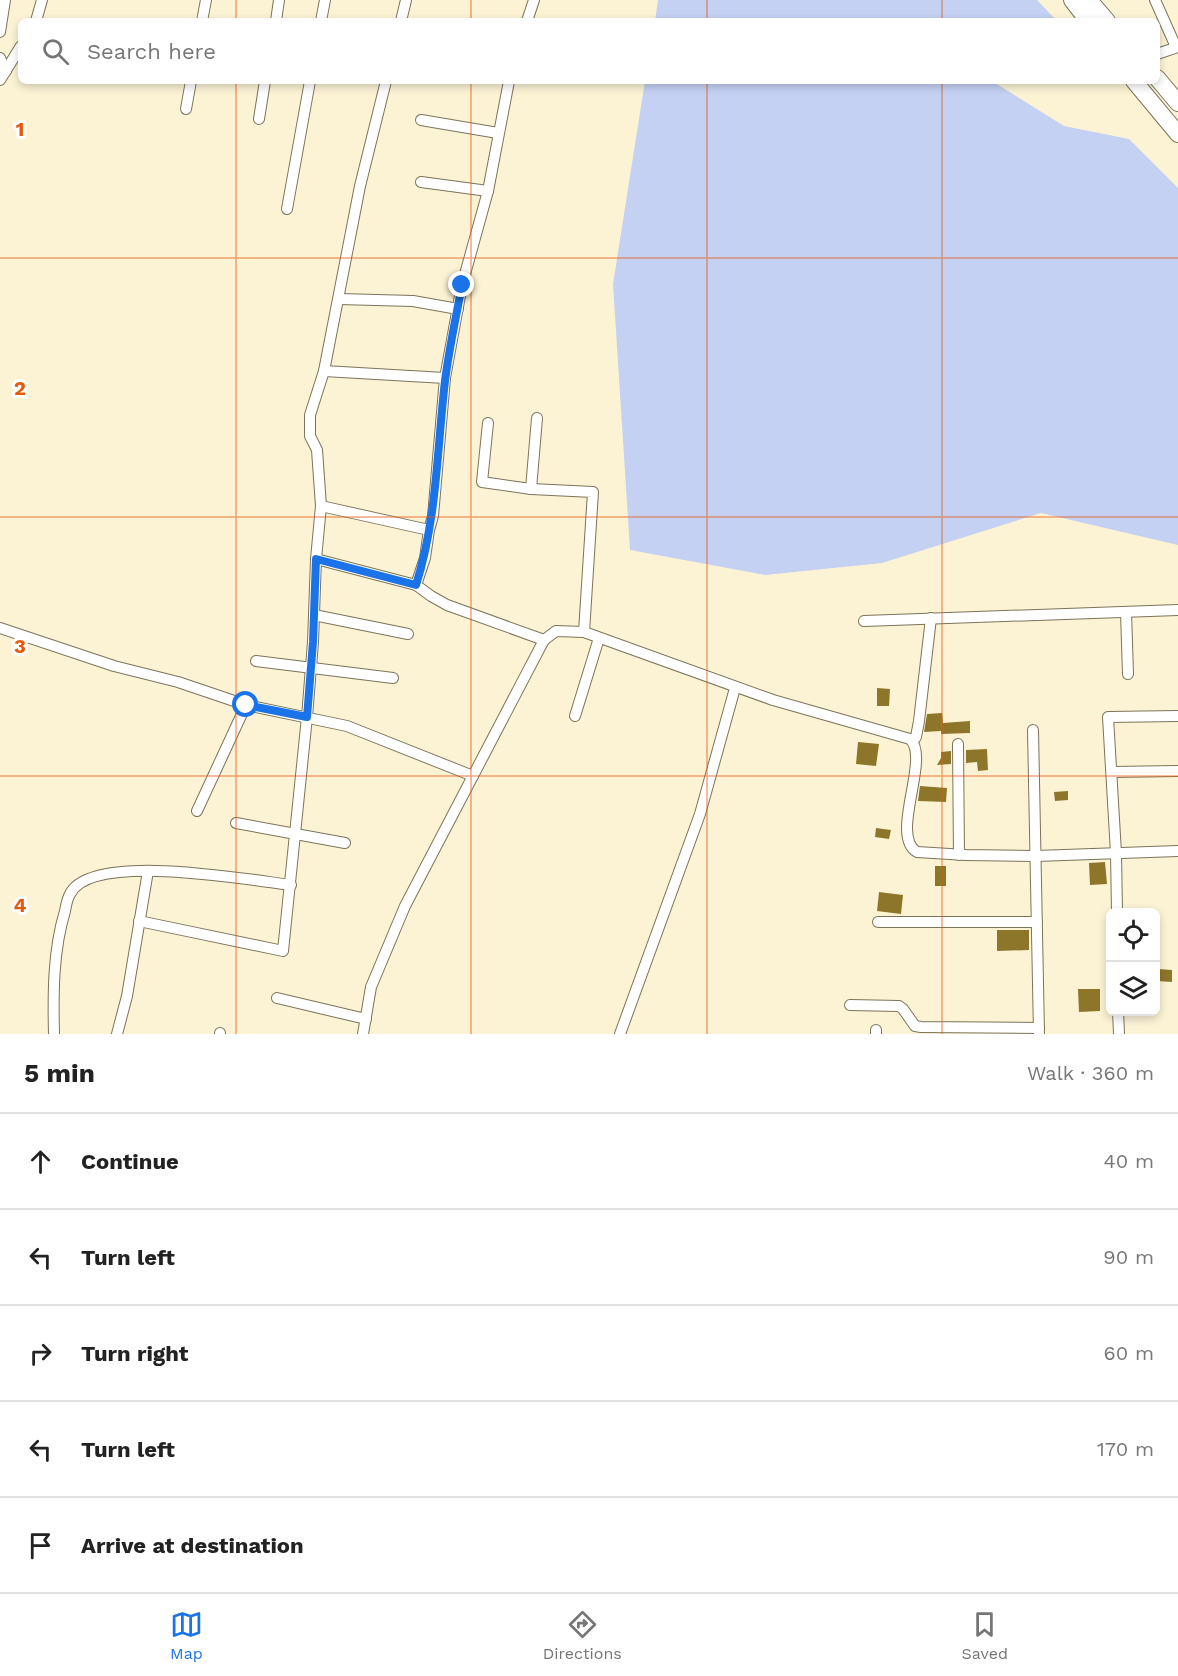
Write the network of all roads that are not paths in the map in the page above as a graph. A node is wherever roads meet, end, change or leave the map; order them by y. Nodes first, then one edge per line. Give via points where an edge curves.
1 (4, 0) edge
2 (42, 0) edge
3 (206, 0) edge
4 (279, 0) edge
5 (325, 0) edge
6 (406, 0) edge
7 (532, 0) edge
8 (1072, 0) edge
9 (1089, 0) edge
10 (1155, 0) edge
11 (37, 18) edge
12 (203, 18) edge
13 (276, 18) edge
14 (322, 18) edge
15 (402, 18) edge
16 (527, 18) edge
17 (1086, 18) edge
18 (1104, 18) edge
19 (0, 20) edge
20 (0, 32) edge
21 (1177, 47) edge
22 (18, 51) edge
23 (1160, 53) edge
24 (0, 58) edge
25 (3, 75) edge
26 (1160, 82) edge
27 (190, 84) edge
28 (265, 84) edge
29 (309, 84) edge
30 (385, 84) edge
31 (508, 84) edge
32 (1136, 84) edge
33 (1178, 103) edge
34 (186, 109) dead end
35 (259, 119) dead end
36 (420, 120) dead end
37 (498, 133) junction
38 (1178, 134) edge
39 (421, 182) dead end
40 (488, 191) junction
41 (287, 209) dead end
42 (339, 299) junction
43 (458, 309) junction
44 (324, 371) junction
45 (445, 378) junction
46 (537, 418) dead end
47 (488, 423) dead end
48 (531, 489) junction
49 (321, 506) junction
50 (429, 530) junction
51 (316, 559) junction
52 (416, 585) junction
53 (1178, 610) edge
54 (1126, 612) junction
55 (314, 615) junction
56 (931, 618) junction
57 (864, 621) dead end
58 (0, 628) edge
59 (584, 632) junction
60 (408, 634) dead end
61 (599, 638) junction
62 (544, 640) junction
63 (256, 662) dead end
64 (311, 667) junction
65 (1128, 674) dead end
66 (393, 678) dead end
67 (735, 688) junction
68 (246, 705) junction
69 (575, 716) dead end
70 (1178, 716) edge
71 (307, 717) junction
72 (1033, 730) dead end
73 (913, 741) junction
74 (958, 744) dead end
75 (1178, 771) edge
76 (1112, 772) junction
77 (473, 776) junction
78 (197, 811) dead end
79 (237, 823) dead end
80 (294, 834) junction
81 (345, 843) dead end
82 (1178, 851) edge
83 (1116, 853) junction
84 (959, 855) junction
85 (1036, 856) junction
86 (148, 871) junction
87 (291, 885) junction
88 (1117, 908) edge
89 (140, 921) junction
90 (878, 922) dead end
91 (1037, 922) junction
92 (277, 998) dead end
93 (850, 1005) dead end
94 (1118, 1016) edge
95 (366, 1019) junction
96 (1039, 1031) edge
97 (54, 1034) edge
98 (117, 1034) edge
99 (363, 1034) edge
100 (620, 1034) edge
101 (1119, 1034) edge

1 - 19 street
2 - 11 street
3 - 12 street
4 - 13 street
5 - 14 street
6 - 15 street
7 - 16 street
8 - 17 main road
9 - 18 main road
10 - 21 street
19 - 20 street
21 - 23 street
22 - 25 street
24 - 25 street
26 - 33 main road
27 - 34 street
28 - 35 street
29 - 41 street
30 - 42 street via 360,186
31 - 37 street
32 - 38 main road
36 - 37 street
37 - 40 street
39 - 40 street
40 - 43 street
42 - 43 street via 413,301
42 - 44 street
43 - 45 street
44 - 45 street
44 - 49 street via 310,416
45 - 50 street
46 - 48 street
47 - 48 street via 482,482
48 - 59 street via 593,492
49 - 50 street
49 - 51 street
50 - 52 street
51 - 52 street
51 - 55 street
52 - 62 street via 447,605
53 - 54 street
54 - 56 street
54 - 65 street
55 - 60 street
55 - 64 street
56 - 57 street
56 - 73 street via 919,721
58 - 68 street
59 - 61 street
59 - 62 street via 556,631
61 - 67 street
61 - 69 street
62 - 77 street
63 - 64 street
64 - 66 street
64 - 71 street
67 - 73 street
67 - 100 street via 700,814
68 - 71 street
68 - 78 street
70 - 76 street via 1108,717
71 - 77 street via 347,726
71 - 80 street
72 - 85 street
73 - 84 street via 917,754 909,806 909,845 926,854
74 - 84 street
75 - 76 street
76 - 83 street
77 - 95 street via 405,906 371,987
79 - 80 street
80 - 81 street
80 - 87 street
82 - 83 street
83 - 85 street
83 - 88 street
84 - 85 street
85 - 91 street
86 - 87 street via 173,870
86 - 89 street
86 - 97 street via 99,874 70,892 61,923 53,982
87 - 89 street via 283,951
89 - 98 street
90 - 91 street
91 - 96 street
92 - 95 street
93 - 96 street via 899,1006 921,1028
94 - 101 street
95 - 99 street

